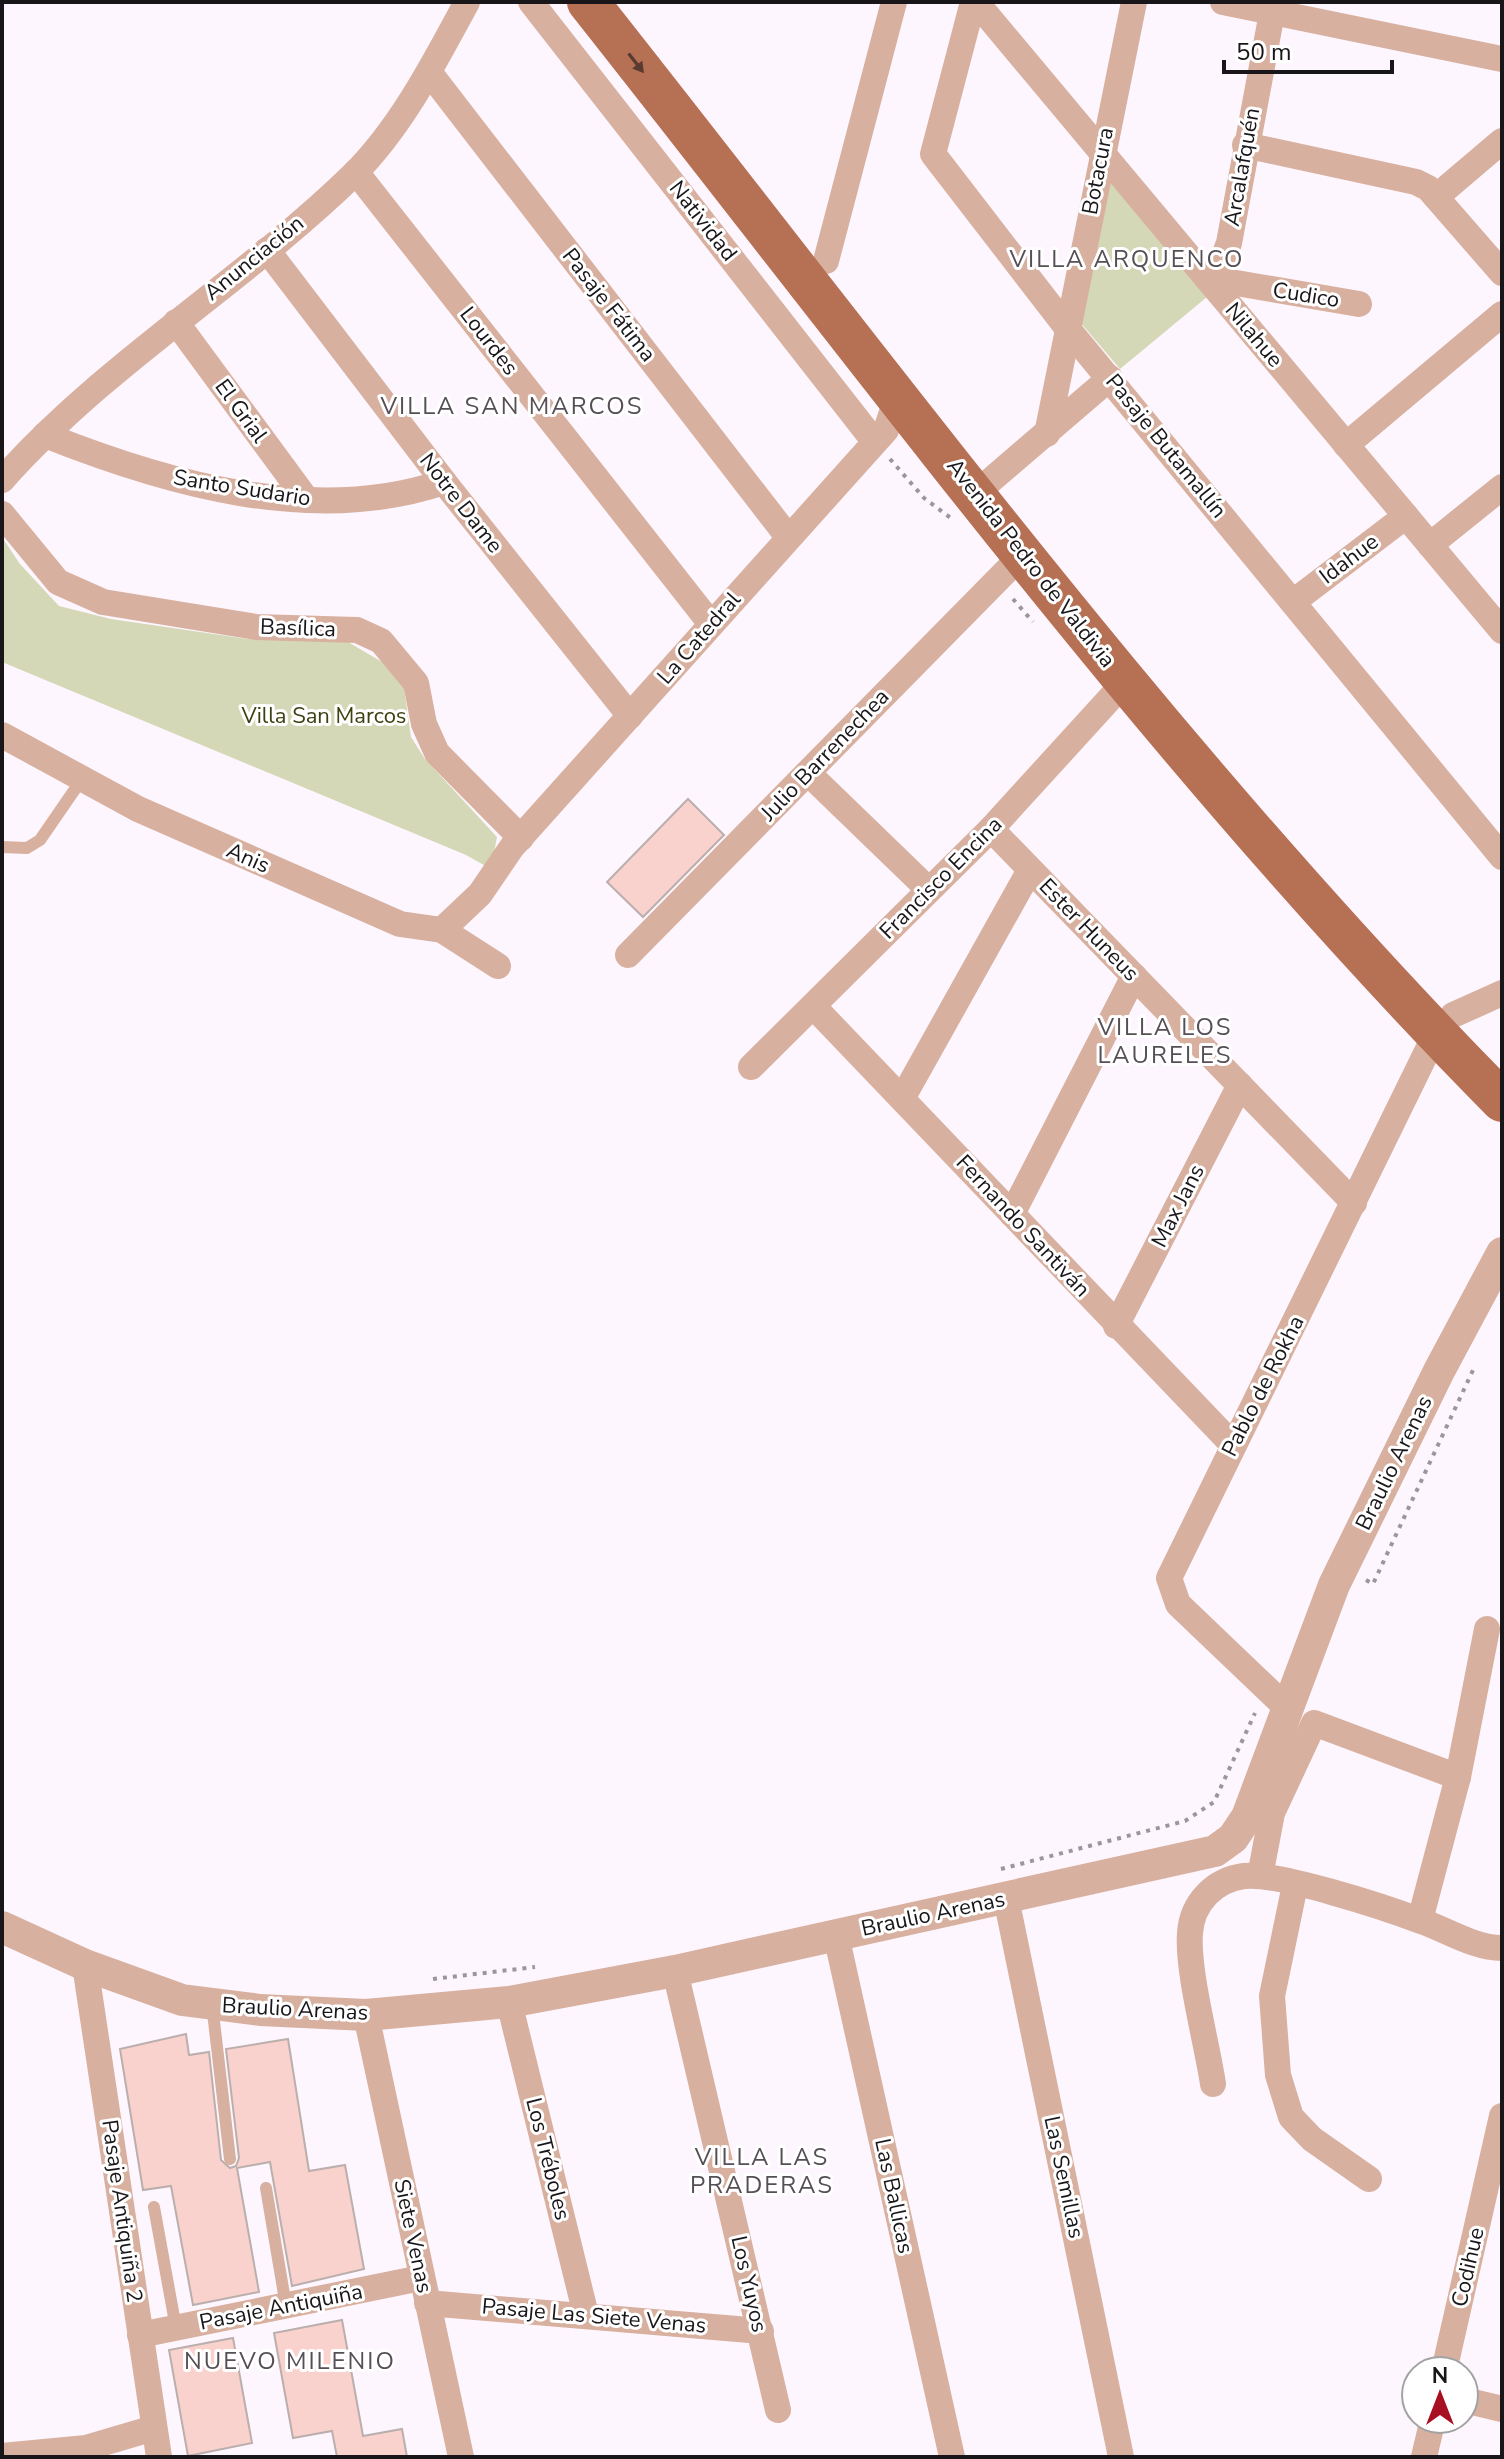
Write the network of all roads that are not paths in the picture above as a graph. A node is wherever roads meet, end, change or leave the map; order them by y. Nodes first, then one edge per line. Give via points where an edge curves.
1 (467, 2) edge
2 (531, 2) edge
3 (588, 2) edge
4 (622, 2) edge
5 (894, 2) edge
6 (1134, 2) edge
7 (1223, 2) edge
8 (983, 6) edge
9 (1273, 7) edge
10 (1502, 59) edge
11 (429, 72) junction
12 (1502, 141) edge
13 (1245, 145) junction
14 (1101, 152) junction
15 (356, 172) junction
16 (1436, 197) junction
17 (267, 250) junction
18 (826, 261) junction
19 (1502, 273) edge
20 (1207, 278) junction
21 (1359, 304) dead end
22 (1502, 314) edge
23 (176, 322) junction
24 (1068, 329) junction
25 (1110, 378) junction
26 (895, 422) junction
27 (1047, 434) junction
28 (45, 435) junction
29 (1346, 445) junction
30 (2, 480) edge
31 (444, 482) junction
32 (986, 486) junction
33 (1502, 487) edge
34 (307, 500) junction
35 (2, 514) edge
36 (1406, 516) junction
37 (788, 537) junction
38 (1430, 545) junction
39 (1022, 555) junction
40 (1293, 602) junction
41 (711, 624) junction
42 (1502, 631) edge
43 (1125, 682) junction
44 (630, 716) junction
45 (2, 735) edge
46 (808, 773) junction
47 (82, 779) junction
48 (991, 829) junction
49 (516, 842) junction
50 (2, 847) edge
51 (1502, 857) edge
52 (1030, 870) junction
53 (928, 889) junction
54 (442, 930) junction
55 (628, 955) dead end
56 (498, 966) dead end
57 (1134, 976) junction
58 (1502, 993) edge
59 (814, 1007) junction
60 (1444, 1024) junction
61 (1502, 1066) edge
62 (751, 1067) dead end
63 (1240, 1085) junction
64 (903, 1097) junction
65 (1502, 1101) edge
66 (1354, 1203) junction
67 (1012, 1214) junction
68 (1502, 1253) edge
69 (1116, 1326) junction
70 (1233, 1445) junction
71 (1487, 1629) dead end
72 (1276, 1699) junction
73 (1458, 1777) junction
74 (1260, 1876) junction
75 (1001, 1884) junction
76 (1295, 1885) junction
77 (1420, 1920) junction
78 (2, 1927) edge
79 (836, 1935) junction
80 (1495, 1948) edge
81 (85, 1965) junction
82 (675, 1971) junction
83 (509, 2002) junction
84 (212, 2004) junction
85 (366, 2015) junction
86 (1213, 2084) dead end
87 (1502, 2116) edge
88 (230, 2159) dead end
89 (1369, 2179) dead end
90 (266, 2188) dead end
91 (154, 2207) dead end
92 (424, 2290) junction
93 (286, 2306) junction
94 (586, 2315) junction
95 (176, 2328) junction
96 (761, 2331) junction
97 (140, 2335) junction
98 (1448, 2355) edge
99 (1480, 2404) edge
100 (1502, 2409) edge
101 (778, 2410) dead end
102 (154, 2428) junction
103 (1429, 2435) edge
104 (74, 2453) edge
105 (2, 2456) edge
106 (159, 2457) edge
107 (461, 2457) edge
108 (952, 2457) edge
109 (1121, 2457) edge
110 (1424, 2457) edge

1 - 11 street, Anunciación
2 - 26 street, Natividad
3 -> 26 main road, Avenida Pedro de Valdivia
4 - 18 main road, Avenida Pedro de Valdivia
5 - 18 street
6 - 14 street, Botacura
7 - 9 street
8 - 14 street, Nilahue
8 - 24 street, Pasaje Butamallín via 933,154
9 - 10 street
9 - 13 street, Arcalafquén
11 - 15 street, Anunciación
11 - 37 street, Pasaje Fátima
12 - 16 street
13 - 16 street via 1416,182
13 - 20 street, Arcalafquén via 1229,243 1221,264
14 - 20 street, Nilahue
14 - 24 street, Botacura
15 - 17 street, Anunciación
15 - 41 street, Lourdes
16 - 19 street
17 - 23 street, Anunciación
17 - 31 street, Notre Dame
18 - 32 main road, Avenida Pedro de Valdivia
20 - 21 street, Cudico
20 - 29 street, Nilahue
22 - 29 street
23 - 28 street, Anunciación
23 - 34 street, El Grial
24 - 25 street, Pasaje Butamallín
24 - 27 street, Botacura
25 - 27 street
25 - 40 street, Pasaje Butamallín
26 - 32 main road, Avenida Pedro de Valdivia
26 - 37 street, La Catedral
27 - 32 street
28 - 30 street, Anunciación
28 - 34 street, Santo Sudario via 179,481
29 - 36 street, Nilahue
31 - 34 street, Santo Sudario via 357,502
31 - 44 street, Notre Dame
32 - 39 main road, Avenida Pedro de Valdivia
32 - 60 main road, Avenida Pedro de Valdivia via 1343,899
33 - 38 street
35 - 49 street, Basílica via 58,582 103,602 256,627 357,630 381,641 416,683 424,724 437,753
36 - 38 street, Nilahue
36 - 40 street, Idahue
37 - 41 street, La Catedral
38 - 42 street, Nilahue
39 - 43 main road, Avenida Pedro de Valdivia
39 - 46 street, Julio Barrenechea
40 - 51 street, Pasaje Butamallín
41 - 44 street, La Catedral
43 - 48 street, Francisco Encina
43 - 60 main road, Avenida Pedro de Valdivia
44 - 49 street, La Catedral
45 - 47 street, Anis
46 - 53 street
46 - 55 street, Julio Barrenechea
47 - 50 lane via 40,840 27,848
47 - 54 street, Anis via 138,809 400,924
48 - 52 street, Ester Huneus
48 - 53 street, Francisco Encina
49 - 54 street, La Catedral via 480,894
52 - 57 street, Ester Huneus
52 - 64 street
53 - 59 street, Francisco Encina
54 - 56 street, Anis
57 - 63 street, Ester Huneus
57 - 67 street
58 - 60 street
59 - 62 street, Francisco Encina
59 - 64 street, Fernando Santiván
60 - 61 main road, Avenida Pedro de Valdivia
60 - 65 main road, Avenida Pedro de Valdivia
60 - 66 street, Pablo de Rokha
63 - 66 street, Ester Huneus
63 - 69 street, Max Jans
64 - 67 street, Fernando Santiván
66 - 70 street, Pablo de Rokha
67 - 69 street, Fernando Santiván
68 - 72 street, Braulio Arenas
69 - 70 street, Fernando Santiván
70 - 72 street, Pablo de Rokha via 1173,1566 1170,1587 1178,1604
71 - 73 street
72 - 75 street, Braulio Arenas via 1247,1817 1224,1845 1205,1854
73 - 74 street via 1314,1723 1272,1813
73 - 77 street
74 - 76 street
74 - 86 street via 1242,1876 1208,1892 1192,1921 1192,1964
75 - 79 street, Braulio Arenas
75 - 109 street, Las Semillas
76 - 77 street
76 - 89 street via 1272,1996 1278,2075 1291,2117 1312,2139
77 - 80 street
78 - 81 street, Braulio Arenas
79 - 82 street, Braulio Arenas
79 - 108 street, Las Ballicas
81 - 84 street, Braulio Arenas via 134,1985
81 - 97 street, Pasaje Antiquiña 2
82 - 83 street, Braulio Arenas
82 - 96 street, Los Yuyos
83 - 85 street, Braulio Arenas
83 - 94 street, Los Tréboles
84 - 85 street, Braulio Arenas
84 - 88 lane
85 - 92 street, Siete Venas
87 - 98 street, Codihue
90 - 93 lane
91 - 95 lane
92 - 93 street, Pasaje Antiquiña
92 - 94 street, Pasaje Las Siete Venas
92 - 107 street, Siete Venas
93 - 95 street, Pasaje Antiquiña
94 - 96 street, Pasaje Las Siete Venas
95 - 97 street, Pasaje Antiquiña
96 - 101 street, Los Yuyos
97 - 102 street, Pasaje Antiquiña 2
99 - 100 street
102 - 104 street
102 - 106 street, Pasaje Antiquiña 2
103 - 110 street
104 - 105 street

